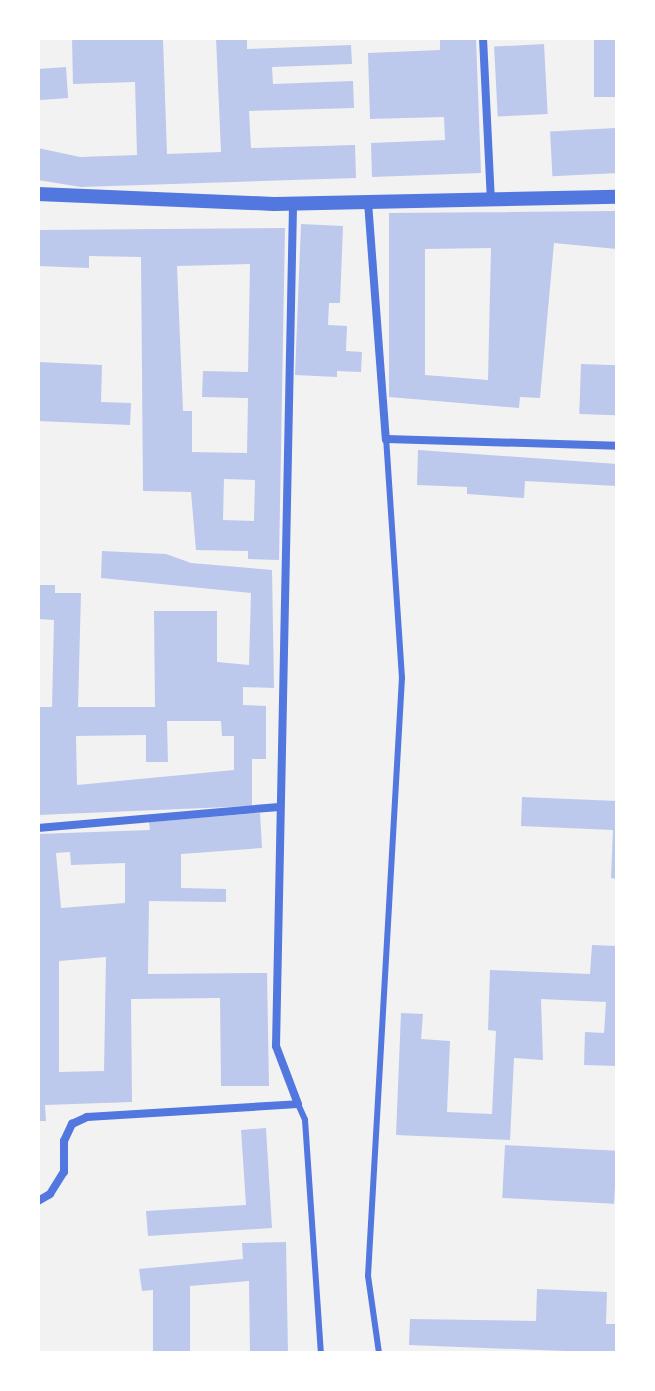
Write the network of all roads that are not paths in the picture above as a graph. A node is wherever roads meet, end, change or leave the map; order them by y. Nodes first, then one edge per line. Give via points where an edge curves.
1 (483, 38) edge
2 (38, 194) edge
3 (617, 197) edge
4 (491, 200) junction
5 (368, 201) junction
6 (293, 204) junction
7 (386, 439) junction
8 (617, 446) edge
9 (279, 807) junction
10 (38, 828) edge
11 (298, 1104) junction
12 (38, 1201) edge
13 (321, 1353) edge
14 (379, 1353) edge

1 - 4 street
2 - 6 street
3 - 4 street
4 - 5 street
5 - 6 street
5 - 7 street
6 - 9 street
7 - 8 street
7 - 14 lane via 402,678 368,1276
9 - 10 street
9 - 11 street via 276,1046
11 - 12 street via 87,1117 72,1124 64,1141 64,1172 50,1194
11 - 13 lane via 305,1120

